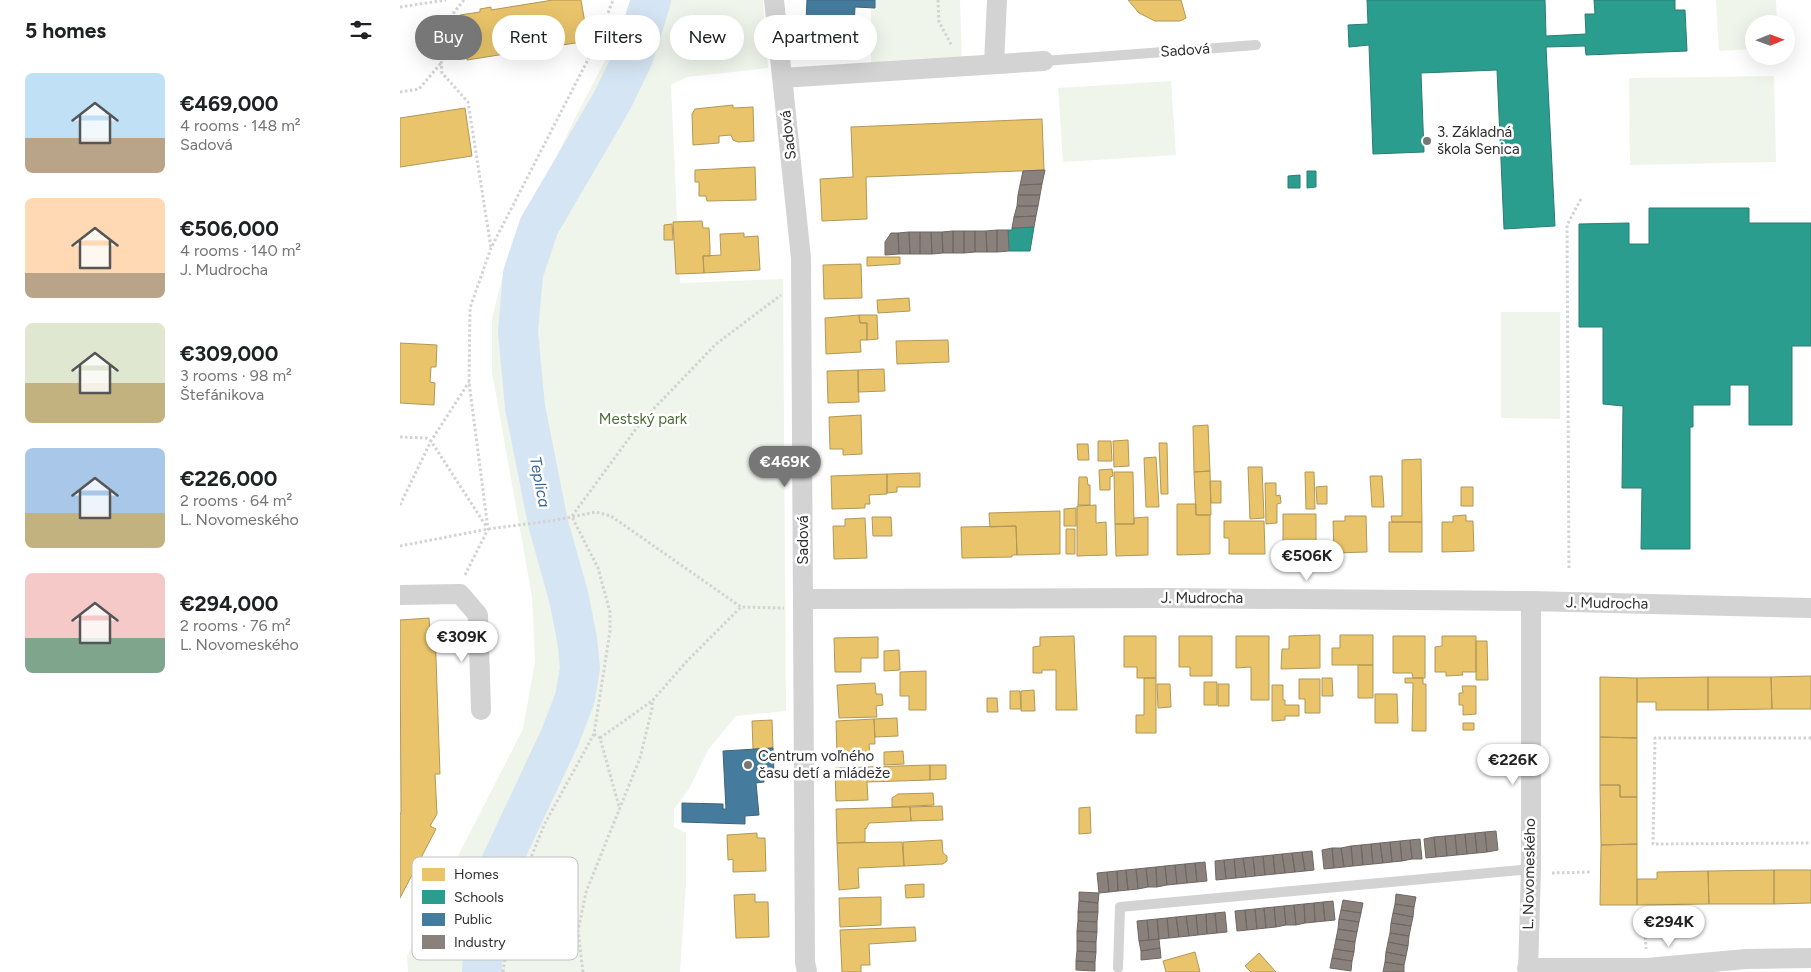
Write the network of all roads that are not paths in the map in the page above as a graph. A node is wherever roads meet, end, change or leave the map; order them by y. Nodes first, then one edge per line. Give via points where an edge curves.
1 (774, 0) edge
2 (997, 0) edge
3 (1256, 45) dead end
4 (1044, 61) joint
5 (994, 64) junction
6 (782, 78) junction
7 (400, 594) edge
8 (803, 599) junction
9 (1531, 601) junction
10 (1811, 608) edge
11 (481, 710) dead end
12 (1530, 869) junction
13 (1811, 958) edge
14 (1746, 966) edge
15 (1118, 968) dead end
16 (1528, 970) edge
17 (807, 972) edge

1 - 6 street, Sadová
2 - 5 street
3 - 4 lane, Sadová
4 - 5 street, Sadová
5 - 6 street, Sadová
6 - 8 street, Sadová via 801,258
7 - 11 street via 460,594 478,615
8 - 9 street, J. Mudrocha
8 - 17 street, Sadová
9 - 10 street, J. Mudrocha
9 - 12 street, L. Novomeského
12 - 15 lane via 1120,907
12 - 16 street, L. Novomeského
13 - 14 street, L. Novomeského
14 - 16 street, L. Novomeského

